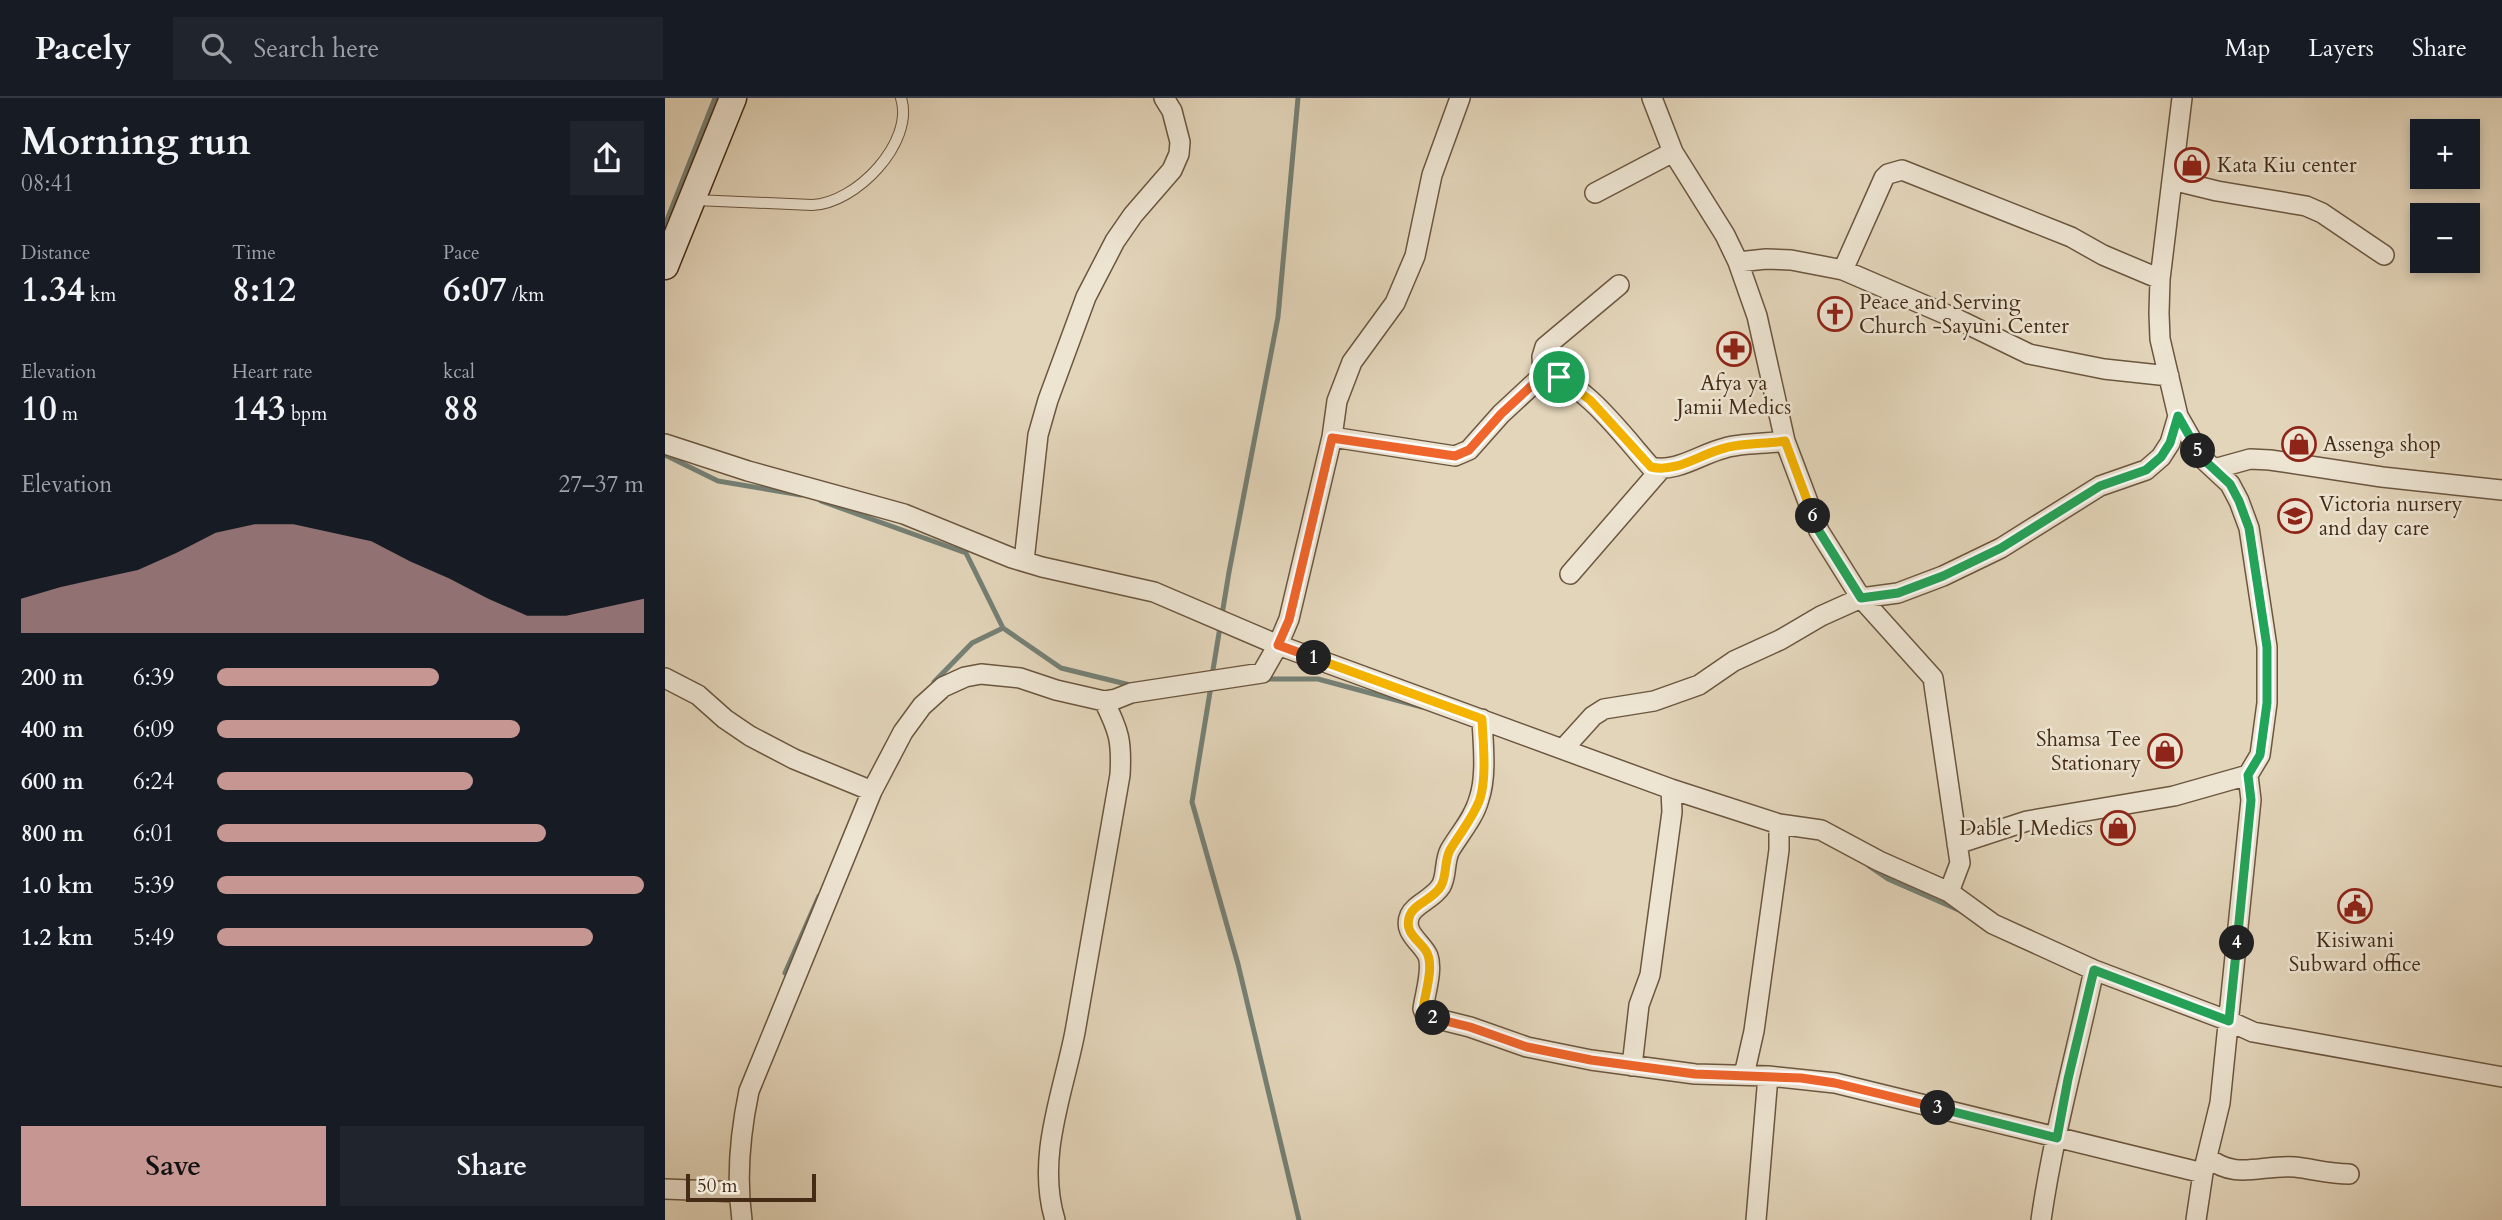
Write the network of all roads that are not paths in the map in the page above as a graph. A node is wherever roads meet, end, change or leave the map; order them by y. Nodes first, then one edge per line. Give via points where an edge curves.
1 (733, 98) edge
2 (901, 98) edge
3 (1164, 98) edge
4 (1460, 98) edge
5 (1652, 98) edge
6 (2182, 98) edge
7 (1673, 152) junction
8 (2172, 180) junction
9 (1595, 193) dead end
10 (692, 200) junction
11 (2384, 255) dead end
12 (1738, 262) junction
13 (665, 266) edge
14 (1843, 270) junction
15 (2161, 279) junction
16 (1619, 285) dead end
17 (1543, 375) junction
18 (2169, 376) junction
19 (2178, 416) junction
20 (1332, 438) junction
21 (1785, 441) junction
22 (665, 444) edge
23 (1661, 469) junction
24 (2214, 469) junction
25 (2502, 490) edge
26 (1024, 561) junction
27 (1570, 574) dead end
28 (1861, 598) junction
29 (1278, 645) junction
30 (665, 678) edge
31 (1104, 701) junction
32 (1482, 719) junction
33 (1564, 748) junction
34 (2248, 775) junction
35 (1671, 789) junction
36 (872, 791) junction
37 (1779, 824) junction
38 (1957, 844) junction
39 (1949, 892) junction
40 (2094, 970) junction
41 (2229, 1021) junction
42 (1632, 1066) junction
43 (1744, 1075) junction
44 (1767, 1076) junction
45 (2502, 1077) edge
46 (2057, 1138) junction
47 (2205, 1165) junction
48 (2349, 1174) dead end
49 (665, 1189) edge
50 (740, 1192) junction
51 (742, 1220) edge
52 (1055, 1220) edge
53 (1756, 1220) edge
54 (2041, 1220) edge
55 (2196, 1220) edge

1 - 10 street
2 - 10 lane via 903,124 885,160 859,185 826,203
3 - 26 street via 1172,111 1179,154 1173,170 1115,241 1086,297 1038,435
4 - 20 street via 1431,175 1415,256 1395,303 1352,362 1337,401
5 - 7 street
6 - 8 street
7 - 9 street
7 - 12 street
8 - 11 street via 2305,206
8 - 15 street
10 - 13 street
12 - 14 street via 1791,260
12 - 21 street via 1757,316
14 - 15 street via 1884,178 1902,170
14 - 18 street via 2029,354
15 - 18 street via 2160,339
16 - 17 street via 1545,347
17 - 20 street via 1469,450 1455,456
17 - 23 street via 1559,377 1590,400 1651,467
18 - 19 street
19 - 24 street via 2202,458
19 - 28 street via 2170,443 2146,470 2100,486 2001,548 1943,576 1898,593
20 - 29 street via 1289,620
21 - 23 street via 1726,447
21 - 28 street via 1819,531
22 - 26 street via 904,514
23 - 27 street
24 - 25 street via 2250,459 2270,460
24 - 34 street via 2230,484 2249,528 2267,647 2267,703 2260,755
26 - 29 street via 1154,592
28 - 33 street via 1734,661 1699,685 1654,701 1604,709
28 - 38 street via 1933,678
29 - 31 street via 1262,673
29 - 32 street
30 - 36 street via 793,760
31 - 36 street via 1020,678 965,677 943,687 922,706
31 - 52 street via 1122,747 1120,775 1073,1042 1052,1128 1050,1201
32 - 33 street
32 - 42 street via 1480,798 1449,852 1443,884 1408,917 1410,934 1430,962 1423,1009 1426,1016 1527,1047
33 - 35 street
34 - 38 street via 2174,796 2027,821
34 - 41 street via 2251,800
35 - 37 street
35 - 42 street via 1672,812 1650,975 1639,1005
36 - 50 street via 749,1091 741,1135
37 - 39 street via 1821,830
37 - 43 street via 1754,1031
38 - 39 street via 1960,863
39 - 40 street via 1993,924
40 - 41 street
40 - 46 street
41 - 45 street via 2253,1032
41 - 47 street via 2220,1103
42 - 43 street
43 - 44 street
44 - 46 street via 1835,1083
44 - 53 street
46 - 47 street
46 - 54 street
47 - 48 street
47 - 55 street
49 - 50 street
50 - 51 street

